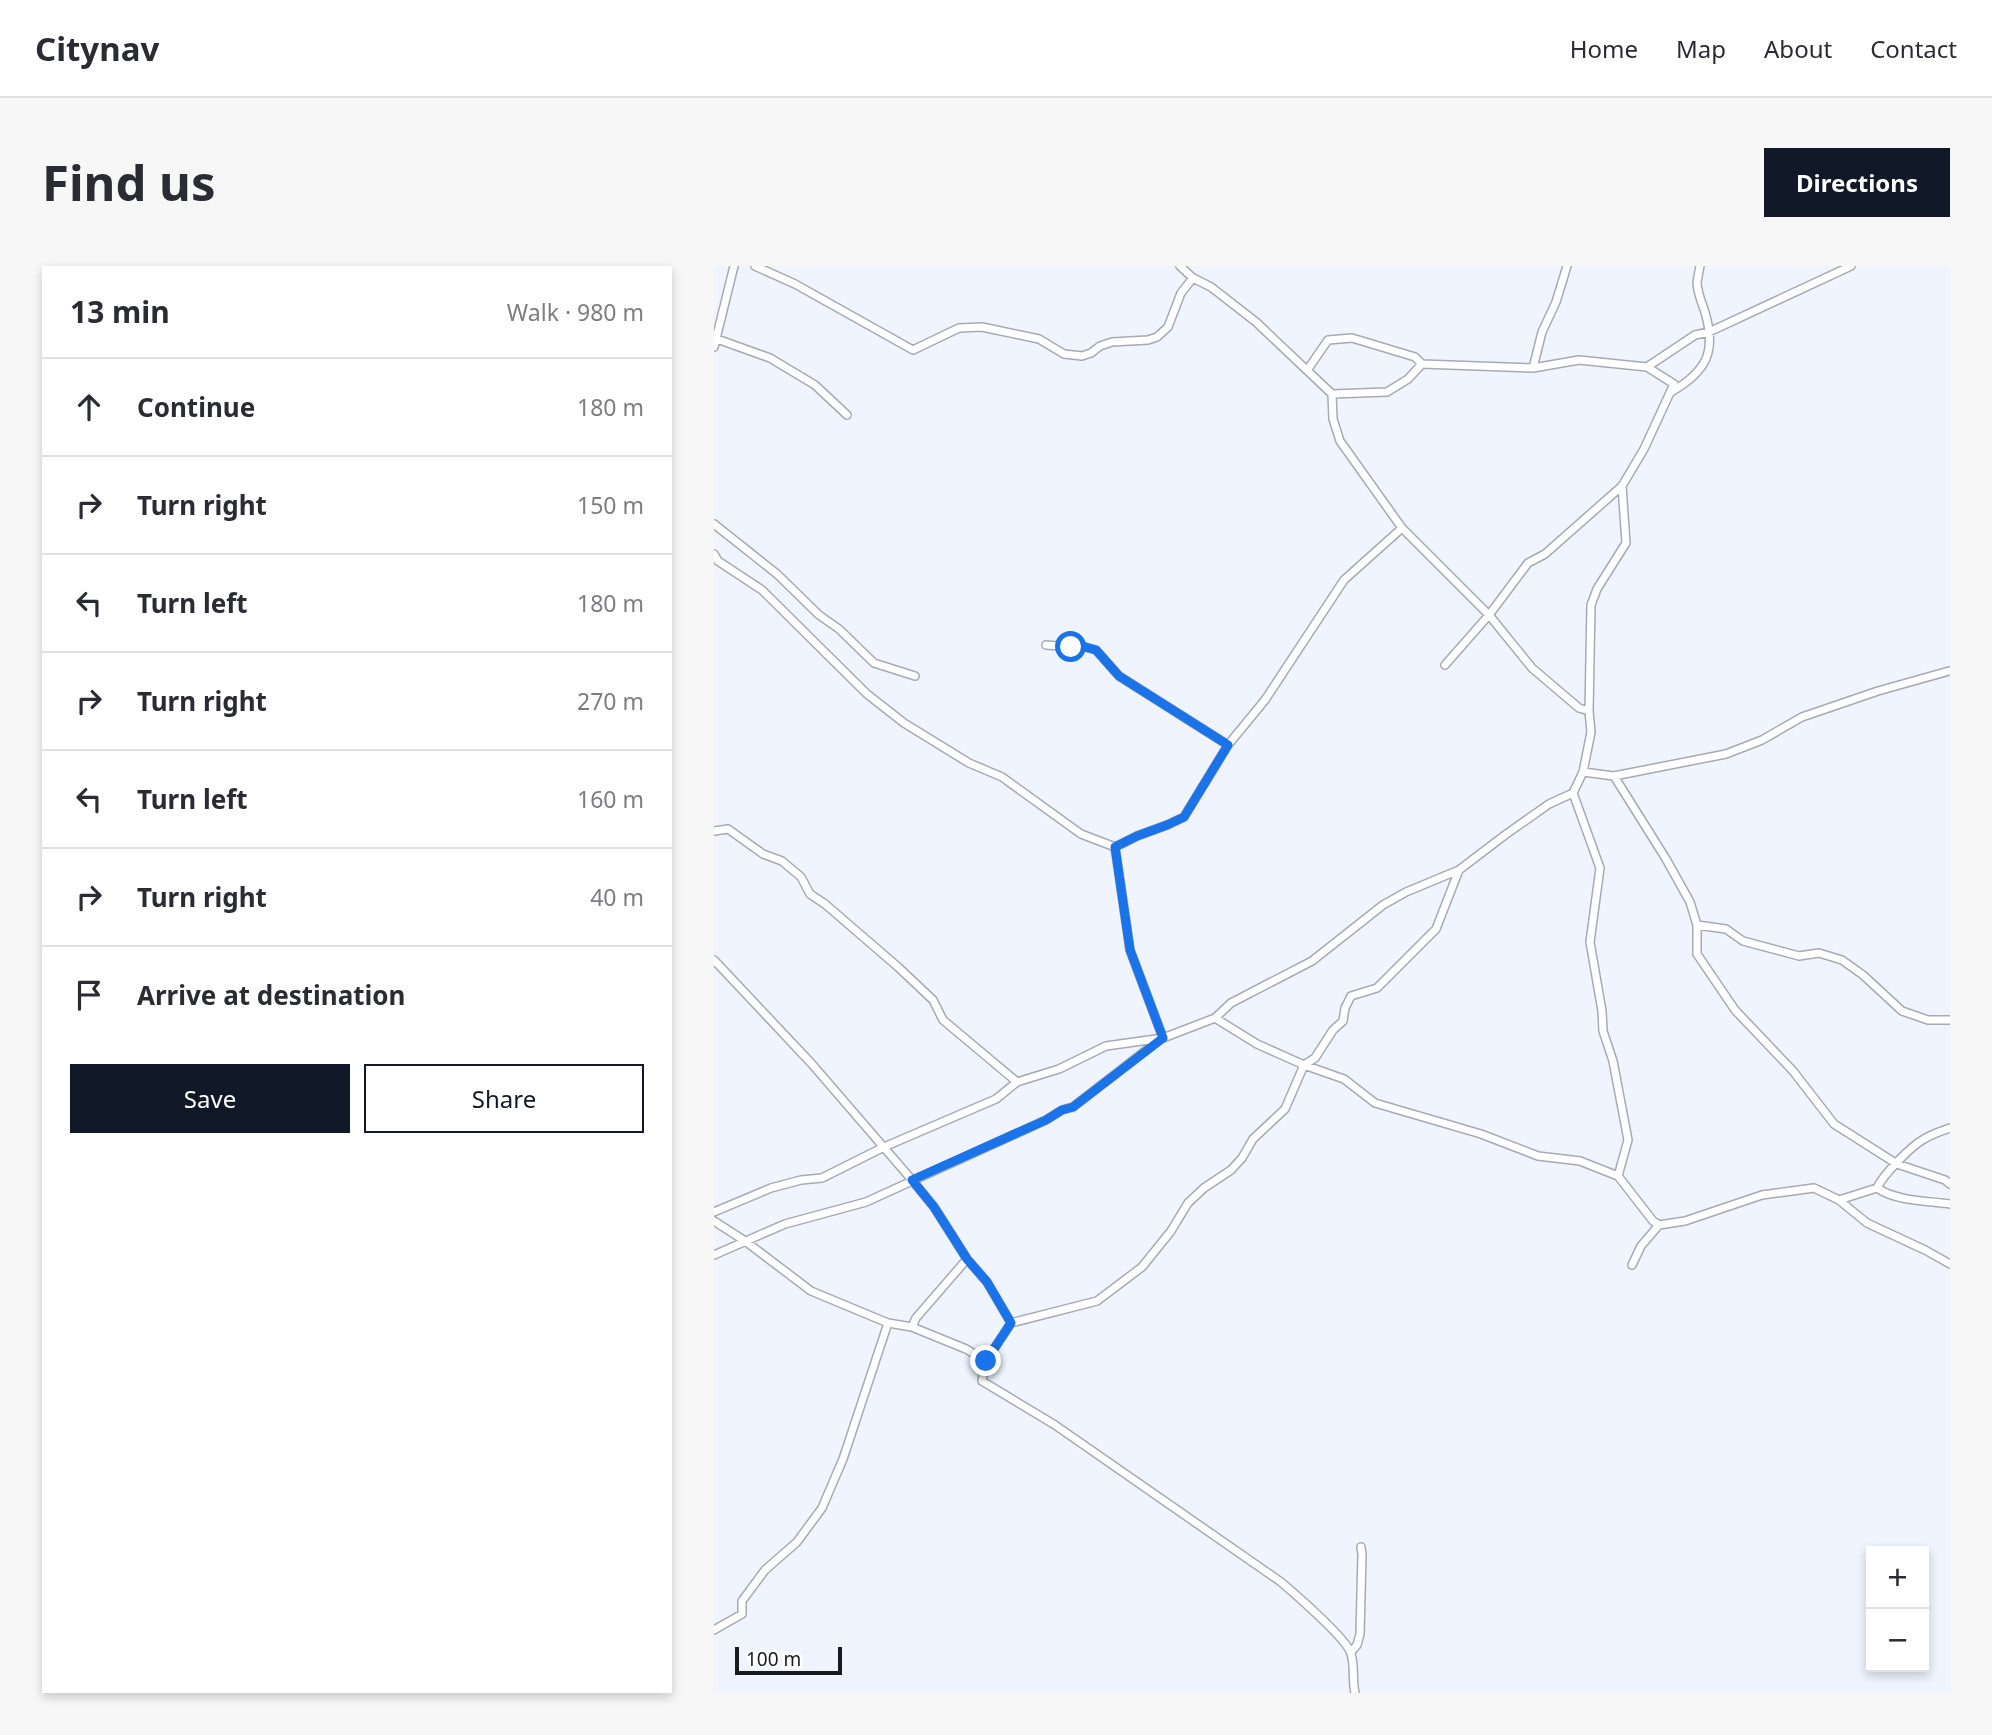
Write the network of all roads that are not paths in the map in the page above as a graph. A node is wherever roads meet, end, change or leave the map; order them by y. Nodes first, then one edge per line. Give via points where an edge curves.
1 (734, 266) edge
2 (755, 266) edge
3 (1180, 266) edge
4 (1567, 266) edge
5 (1700, 266) edge
6 (1851, 266) edge
7 (1193, 278) junction
8 (1709, 332) junction
9 (715, 343) edge
10 (1422, 364) junction
11 (1647, 367) junction
12 (1533, 368) junction
13 (1308, 369) junction
14 (1670, 392) junction
15 (1332, 394) junction
16 (847, 415) dead end
17 (1622, 486) junction
18 (714, 524) edge
19 (1402, 528) junction
20 (714, 554) edge
21 (1489, 615) junction
22 (1046, 645) dead end
23 (1445, 666) dead end
24 (1949, 671) edge
25 (915, 676) dead end
26 (1589, 711) junction
27 (1228, 745) junction
28 (1583, 772) junction
29 (1614, 776) junction
30 (1573, 793) junction
31 (714, 831) edge
32 (1115, 847) junction
33 (1459, 870) junction
34 (1697, 925) junction
35 (714, 960) edge
36 (1215, 1018) junction
37 (1950, 1020) edge
38 (1163, 1038) junction
39 (1304, 1065) junction
40 (1017, 1082) junction
41 (1950, 1128) edge
42 (884, 1147) junction
43 (1896, 1164) junction
44 (1618, 1177) junction
45 (912, 1180) junction
46 (1950, 1184) edge
47 (1877, 1188) junction
48 (1839, 1200) junction
49 (1950, 1204) edge
50 (714, 1212) edge
51 (714, 1221) edge
52 (1659, 1225) junction
53 (745, 1241) junction
54 (714, 1255) edge
55 (967, 1259) junction
56 (1950, 1264) edge
57 (1632, 1265) dead end
58 (888, 1323) junction
59 (1011, 1323) junction
60 (912, 1327) junction
61 (986, 1361) junction
62 (1361, 1547) dead end
63 (714, 1630) edge
64 (1351, 1652) junction
65 (1355, 1693) edge

1 - 9 street
2 - 7 street via 913,350 959,328 982,327 1039,339 1064,354 1082,356 1112,342 1157,337 1168,327 1181,293
3 - 7 street
4 - 12 street
5 - 8 street via 1697,285
6 - 8 street
7 - 13 street via 1256,322
8 - 11 street via 1695,335
8 - 14 street via 1708,354 1699,371
9 - 16 street via 770,358 815,385
10 - 12 street
10 - 13 street via 1352,338 1328,340
10 - 15 street via 1387,392
11 - 12 street via 1579,360
11 - 14 street via 1674,384
13 - 15 street
14 - 17 street
15 - 19 street via 1340,441
17 - 21 street via 1545,554 1528,563
17 - 26 street via 1626,543 1591,604
18 - 25 street via 777,574 874,663
19 - 21 street
19 - 27 street via 1344,580 1265,700
20 - 32 street via 762,590 867,694 904,723 1002,777 1081,834
21 - 23 street
21 - 26 street via 1532,668 1579,708
22 - 27 street via 1096,650 1119,676
24 - 29 street via 1802,718 1726,754
26 - 28 street via 1591,732
27 - 32 street via 1184,817
28 - 29 street
28 - 30 street
29 - 34 street via 1690,902
30 - 33 street via 1549,804
30 - 44 street via 1600,868 1590,942 1603,1031 1628,1140
31 - 40 street via 728,829 763,854 782,860 801,877 810,894 933,1000 943,1020
32 - 38 street via 1130,950
33 - 36 street via 1383,905 1312,961 1231,1003
33 - 39 street via 1436,929 1377,988 1351,996 1343,1021 1315,1058
34 - 37 street via 1726,929 1743,941 1800,956 1819,953 1842,960 1902,1011 1928,1020
34 - 43 street via 1697,954 1735,1010 1793,1071 1834,1124
35 - 42 street
36 - 38 street
36 - 39 street
38 - 40 street via 1106,1045 1059,1069
38 - 45 street via 1073,1107
39 - 44 street via 1344,1079 1375,1103 1538,1156 1580,1161
39 - 59 street via 1285,1109 1253,1139 1231,1170 1188,1203 1142,1268 1097,1301
40 - 42 street via 996,1099
41 - 43 street via 1922,1140
42 - 45 street
42 - 50 street via 822,1178 771,1188
43 - 46 street
43 - 47 street
44 - 52 street
45 - 53 street via 866,1202 785,1224
45 - 55 street
47 - 48 street
47 - 49 street via 1883,1193
48 - 52 street via 1814,1188 1762,1195
48 - 56 street via 1867,1223
51 - 53 street
52 - 57 street
53 - 54 street
53 - 58 street via 811,1291
55 - 59 street
55 - 60 street
58 - 60 street
58 - 63 street via 822,1508 797,1542 765,1570 742,1601 742,1614
59 - 61 street
60 - 61 street
61 - 64 street via 982,1381 1055,1425 1281,1582
62 - 64 street via 1360,1634
64 - 65 street

